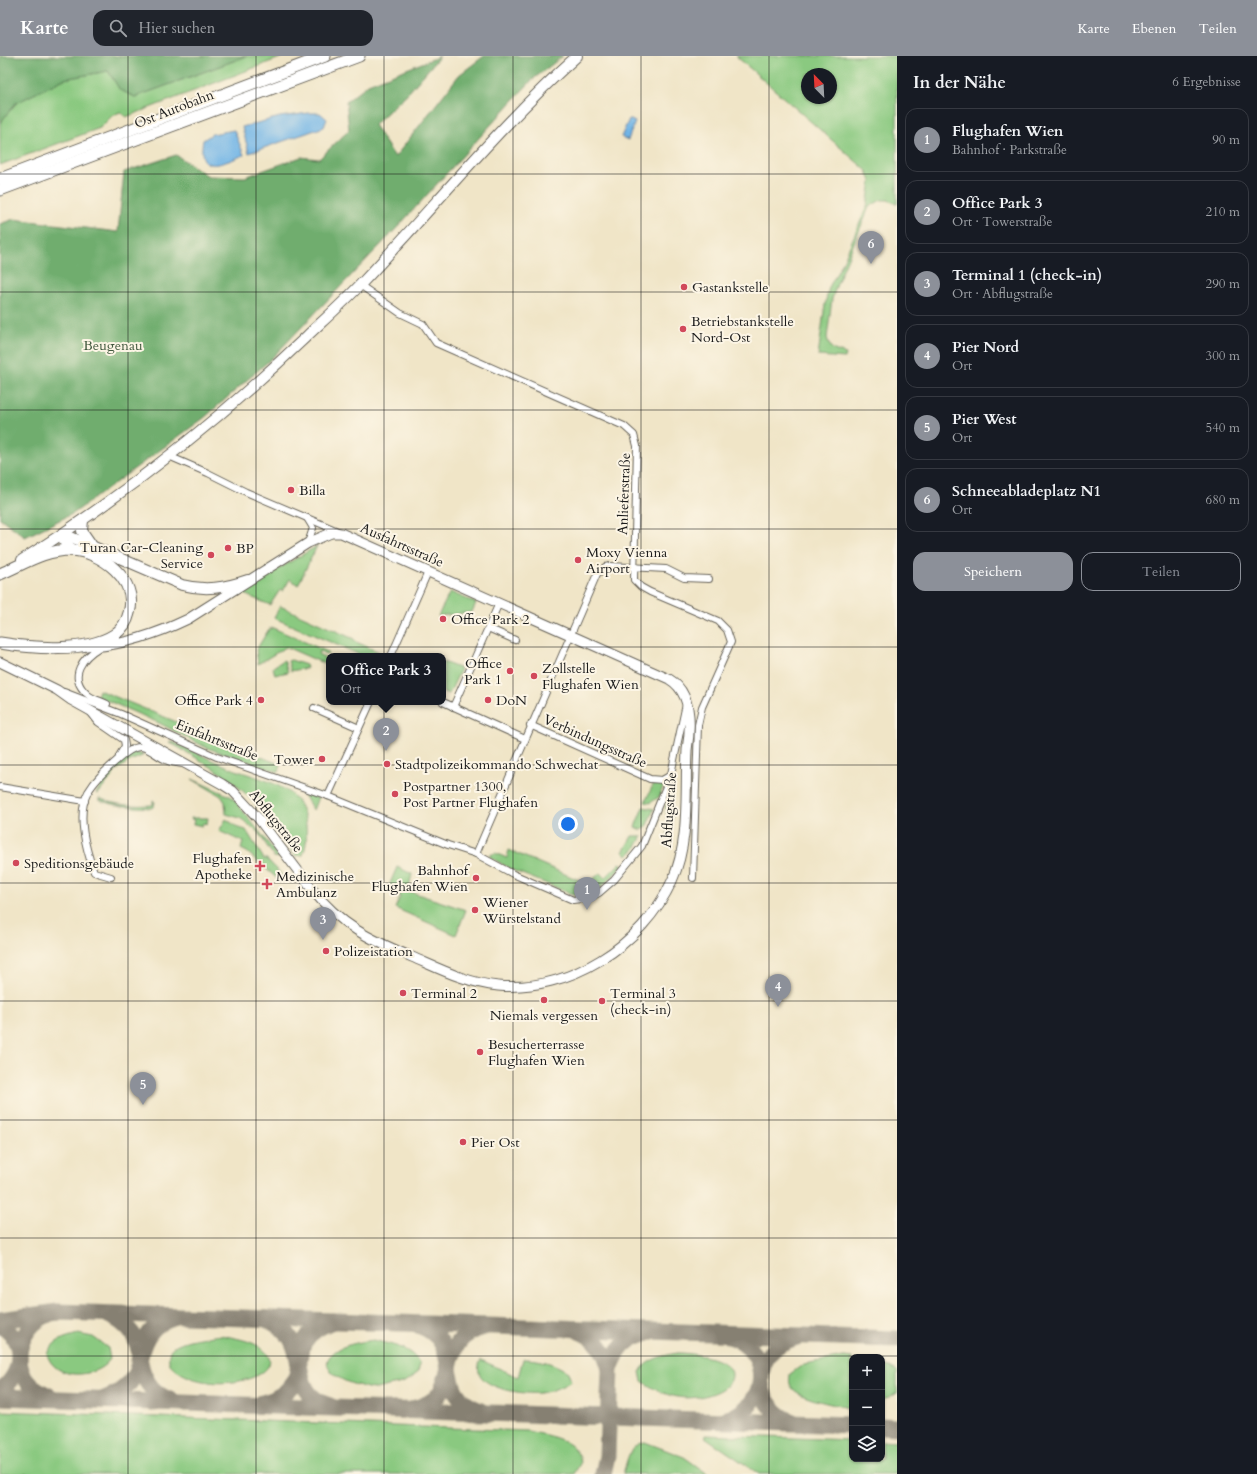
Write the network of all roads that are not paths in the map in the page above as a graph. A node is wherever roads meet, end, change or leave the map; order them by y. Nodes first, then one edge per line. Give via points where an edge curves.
1 (325, 56) edge
2 (359, 56) edge
3 (577, 56) edge
4 (0, 179) edge
5 (0, 190) edge
6 (360, 285) junction
7 (171, 457) junction
8 (307, 518) junction
9 (83, 520) junction
10 (341, 533) junction
11 (64, 534) junction
12 (308, 543) junction
13 (91, 544) junction
14 (72, 550) junction
15 (634, 568) junction
16 (428, 572) junction
17 (0, 574) edge
18 (709, 579) dead end
19 (248, 580) junction
20 (499, 603) junction
21 (488, 628) junction
22 (571, 634) junction
23 (515, 640) dead end
24 (0, 643) edge
25 (101, 646) junction
26 (67, 647) junction
27 (392, 653) edge
28 (0, 662) edge
29 (57, 690) junction
30 (687, 702) junction
31 (446, 704) edge
32 (369, 705) edge
33 (453, 707) junction
34 (314, 708) dead end
35 (87, 709) junction
36 (121, 714) junction
37 (530, 725) junction
38 (359, 728) junction
39 (525, 739) junction
40 (116, 760) junction
41 (188, 766) junction
42 (671, 774) junction
43 (0, 788) edge
44 (328, 796) junction
45 (85, 801) junction
46 (476, 854) junction
47 (111, 877) dead end
48 (693, 878) dead end

1 - 4 highway, Ost Autobahn
2 - 5 highway, Ost Autobahn
3 - 6 main road via 486,146
6 - 7 main road via 248,392
6 - 15 street, Anlieferstraße via 400,313 423,324 436,343 624,426 634,435 637,446
7 - 8 street
7 - 9 main road
8 - 10 street
8 - 12 street via 313,528
9 - 11 main road
9 - 13 main road via 82,531
10 - 12 street, Ausfahrtsstraße via 331,533
10 - 16 street, Ausfahrtsstraße
11 - 13 main road
11 - 14 highway via 63,539
11 - 17 main road
12 - 19 street, Ausfahrtsstraße
13 - 19 main road via 196,589 212,589
14 - 17 highway via 42,554
14 - 26 highway via 92,556 116,571 124,579 128,589 130,608 122,627 113,636
15 - 18 street via 666,569 684,578
15 - 22 street via 605,567 597,574
15 - 48 street, Anlieferstraße via 633,577 636,583 650,592 724,625 731,642 702,708 698,725
16 - 20 street, Ausfahrtsstraße
16 - 27 street
19 - 25 street, Ausfahrtsstraße via 188,619 169,628
20 - 21 street
20 - 22 street, Ausfahrtsstraße
21 - 23 street
21 - 33 street
22 - 30 street, Ausfahrtsstraße via 670,679 681,688
22 - 37 street
24 - 26 highway
25 - 26 street, Ausfahrtsstraße
25 - 36 street via 88,654 80,664 78,673 82,688 87,695 115,708
28 - 29 street, Einfahrtsstraße
29 - 35 street, Abflugstraße
29 - 36 street, Einfahrtsstraße
30 - 41 street, Abflugstraße, bridge via 689,739 684,835 673,878 657,906 625,941 579,972 557,980 524,986 497,986 468,981 368,938 339,919 311,888 258,818 233,791
30 - 42 street, Einfahrtsstraße
31 - 33 street, Verbindungsstraße
32 - 38 street
33 - 39 street, Verbindungsstraße
34 - 38 street
35 - 40 street via 98,722 124,740 123,751
35 - 41 street, Abflugstraße
36 - 44 street, Einfahrtsstraße via 217,757
37 - 39 street
37 - 42 street, Verbindungsstraße via 650,779 662,780
38 - 44 street
39 - 46 street
40 - 41 street via 141,747 167,761
40 - 45 street via 94,783
42 - 46 street, Einfahrtsstraße via 642,846 599,894 573,900 513,874
43 - 45 street
44 - 46 street, Einfahrtsstraße
45 - 47 street via 83,834 87,852 94,872

